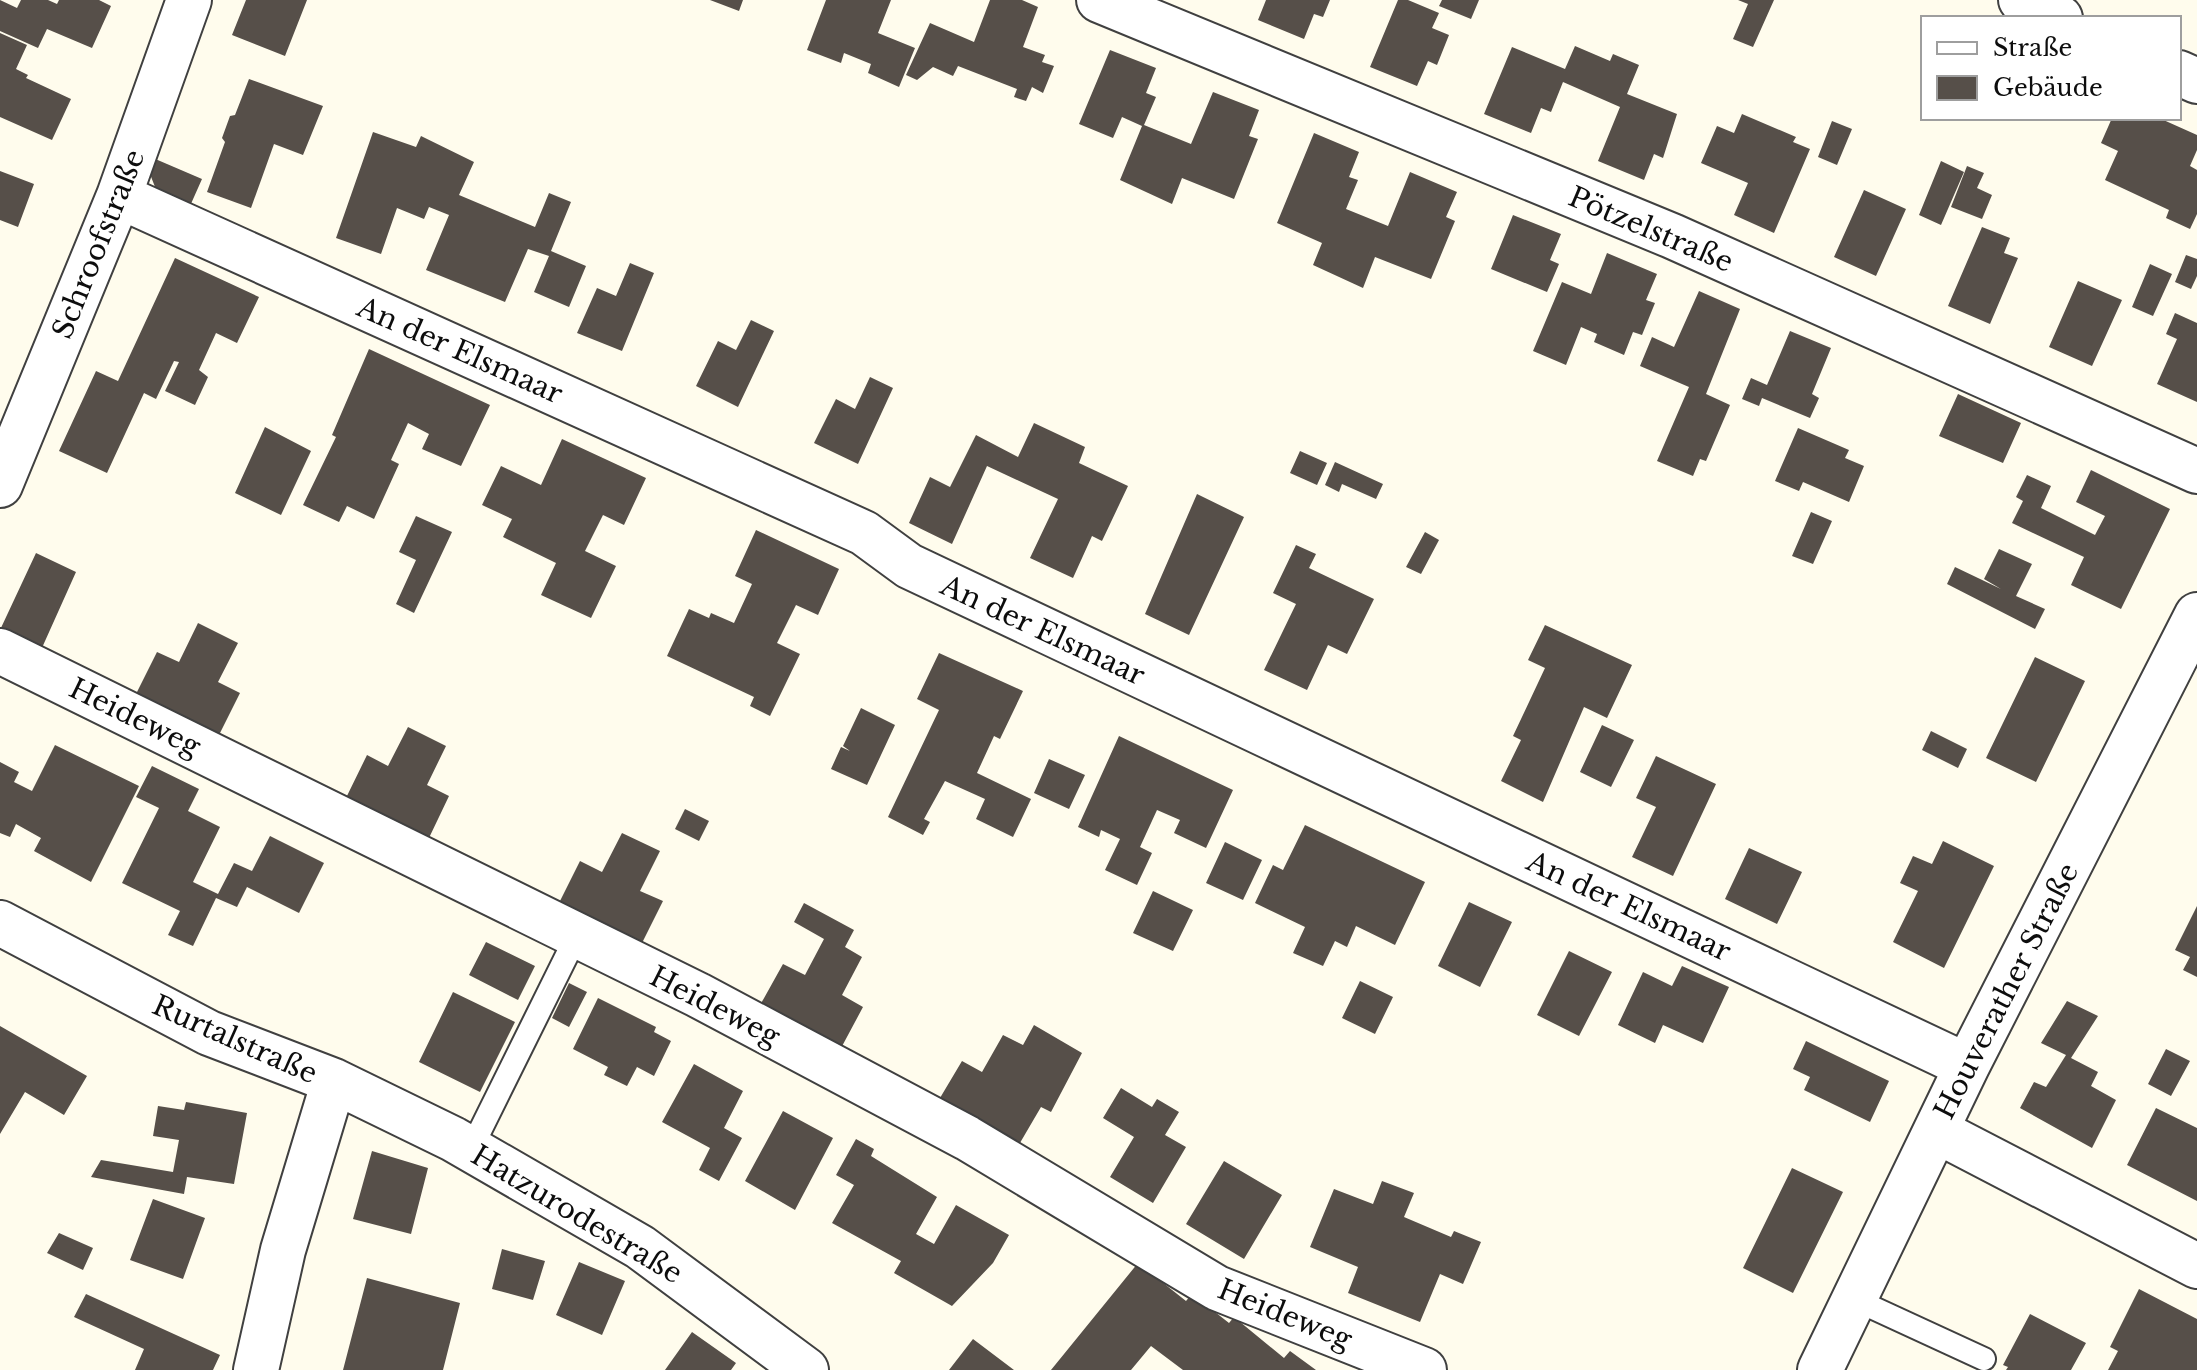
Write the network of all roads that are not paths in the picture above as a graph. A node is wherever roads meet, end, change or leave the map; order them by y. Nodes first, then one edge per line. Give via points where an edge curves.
1 (189, 0) edge
2 (1099, 0) edge
3 (2021, 0) edge
4 (2056, 16) edge
5 (119, 196) junction
6 (2197, 471) edge
7 (0, 485) edge
8 (2197, 615) edge
9 (0, 651) edge
10 (0, 923) edge
11 (577, 935) junction
12 (1967, 1066) junction
13 (334, 1081) junction
14 (1937, 1131) junction
15 (471, 1149) junction
16 (2197, 1266) edge
17 (1856, 1300) junction
18 (1984, 1359) dead end
19 (256, 1370) edge
20 (806, 1370) edge
21 (1424, 1370) edge
22 (1820, 1370) edge

1 - 5 street, Schroofstraße
2 - 6 street, Pötzelstraße via 1672,236
3 - 4 street
5 - 7 street, Schroofstraße
5 - 12 street, An der Elsmaar via 864,533 909,566
8 - 12 street, Houverather Straße
9 - 11 street, Heideweg
10 - 13 street, Rurtalstraße via 209,1033
11 - 15 lane
11 - 21 street, Heideweg via 967,1138 1217,1288
12 - 14 street, Houverather Straße
13 - 15 street, Hatzurodestraße
13 - 19 street, Rurtalstraße via 283,1250
14 - 16 street
14 - 17 street, Houverather Straße
15 - 20 street, Hatzurodestraße via 640,1247
17 - 18 lane
17 - 22 street, Houverather Straße

